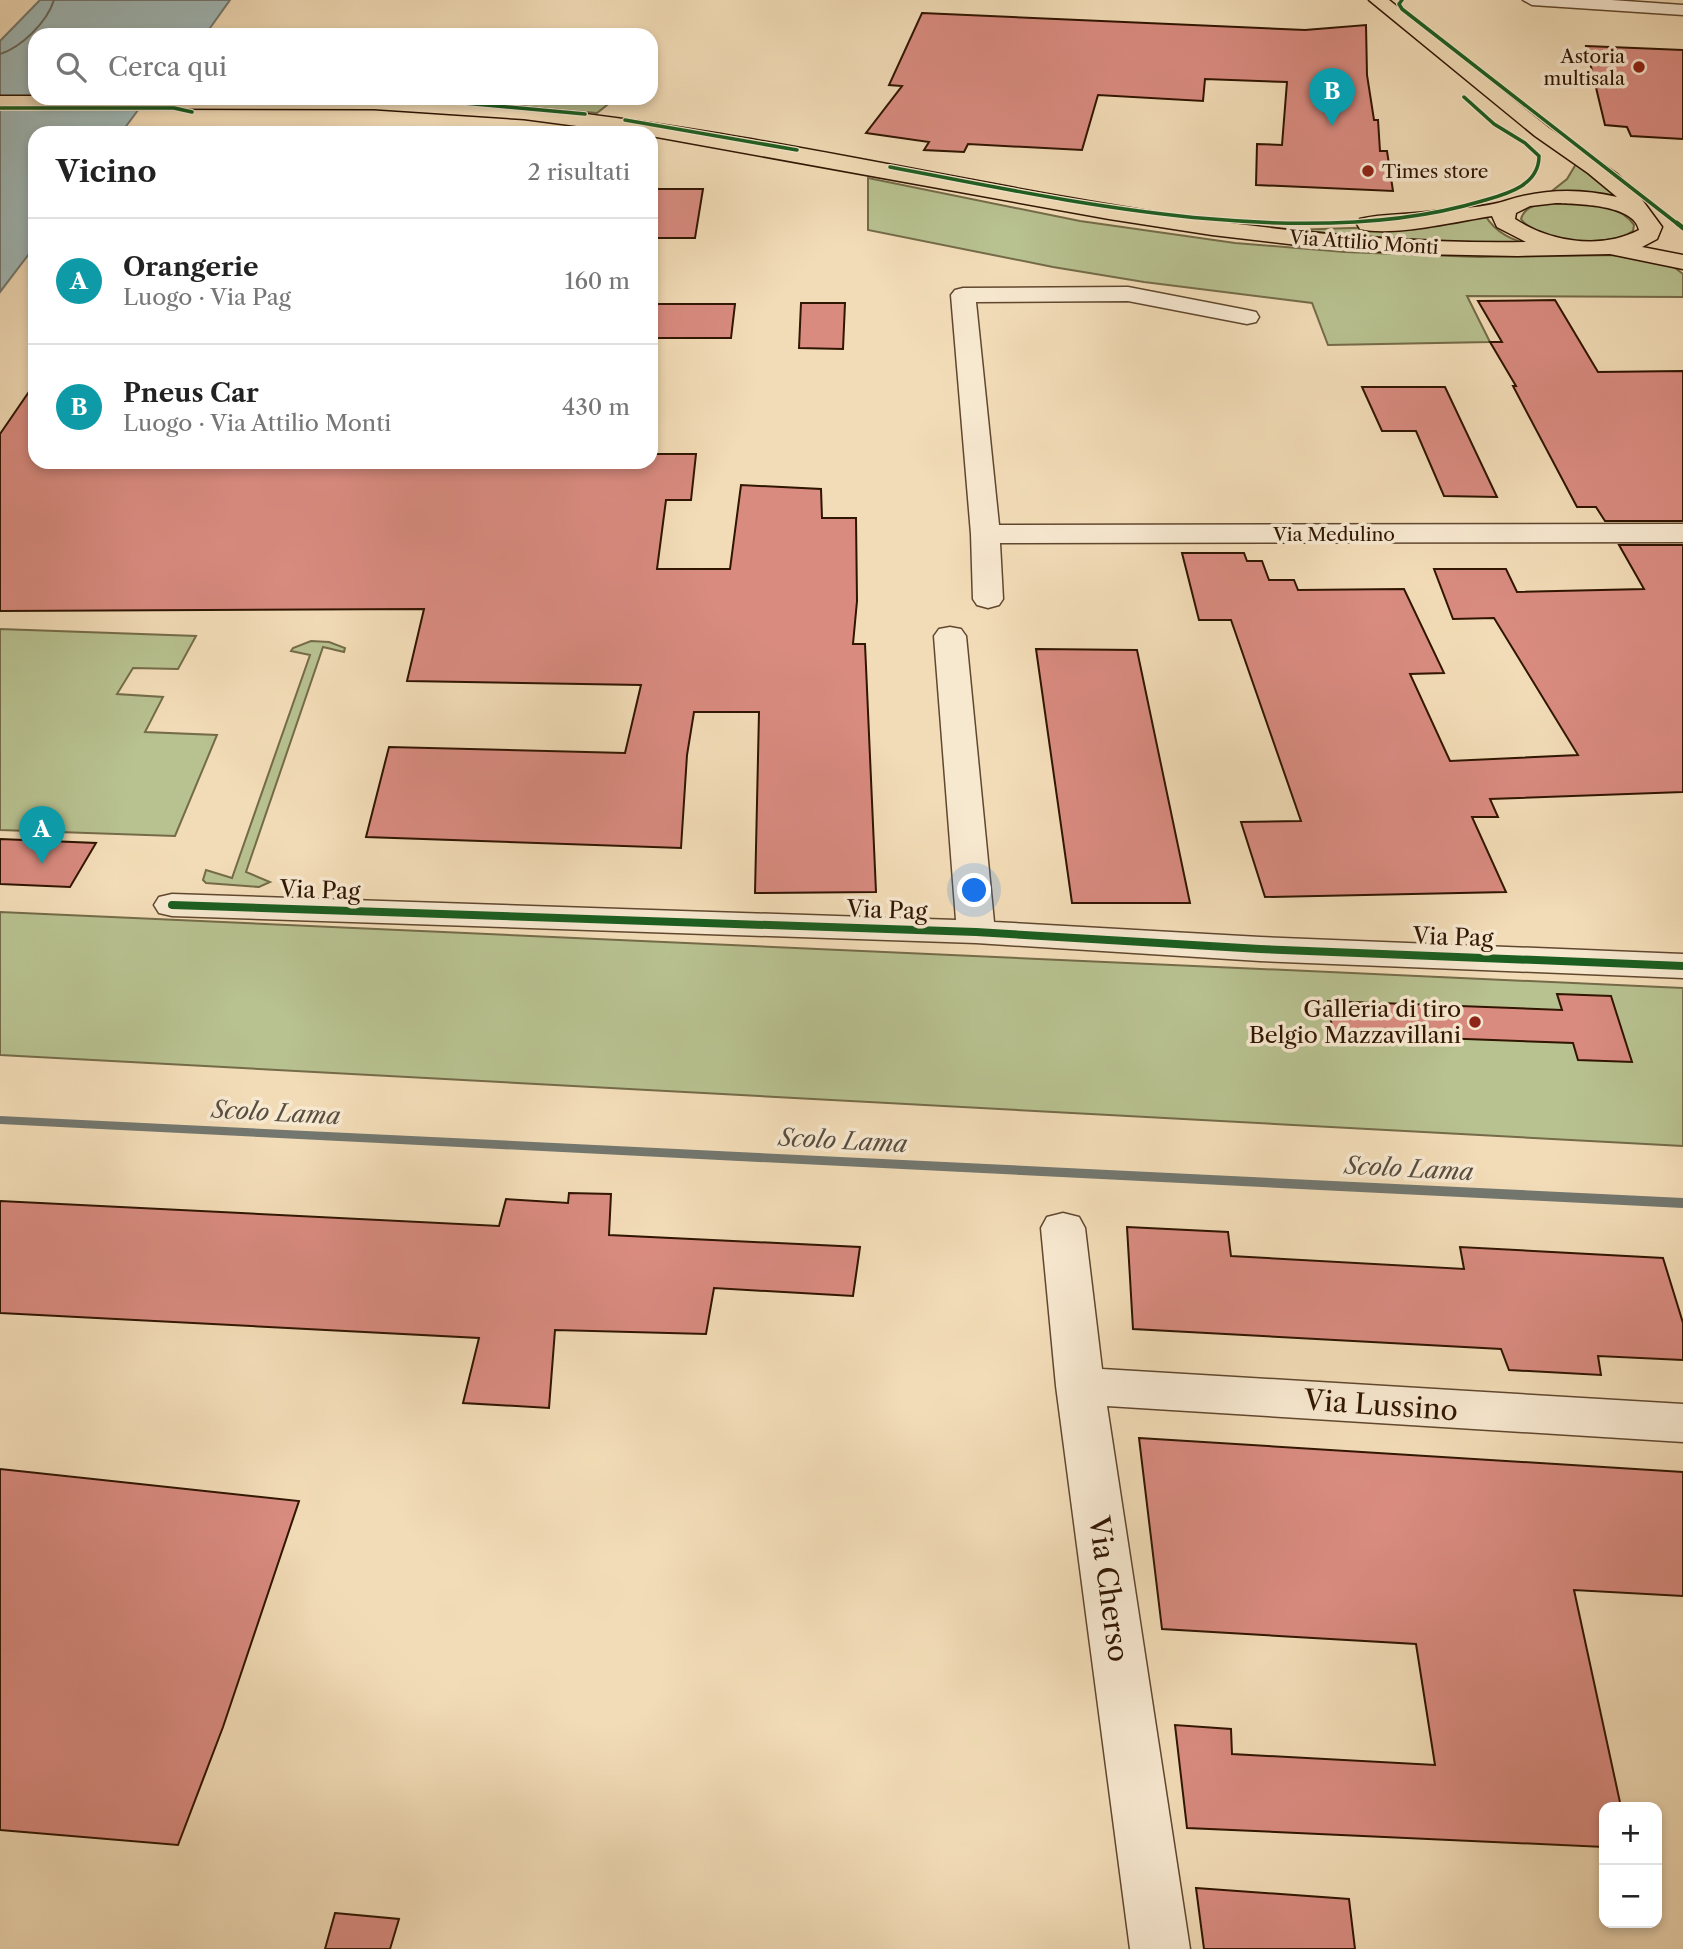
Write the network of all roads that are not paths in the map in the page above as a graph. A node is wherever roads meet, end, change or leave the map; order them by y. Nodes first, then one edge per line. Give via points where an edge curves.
1 (1532, 0) edge
2 (1384, 1) edge
3 (1683, 10) edge
4 (0, 102) edge
5 (28, 102) edge
6 (389, 105) edge
7 (619, 126) edge
8 (658, 133) edge
9 (1543, 133) junction
10 (1513, 205) junction
11 (1643, 217) junction
12 (1150, 220) junction
13 (1683, 241) edge
14 (1578, 247) junction
15 (1609, 247) junction
16 (1683, 262) edge
17 (1247, 317) dead end
18 (1683, 533) edge
19 (985, 534) junction
20 (988, 599) dead end
21 (950, 636) dead end
22 (172, 905) dead end
23 (976, 932) junction
24 (1683, 966) edge
25 (1063, 1228) dead end
26 (1080, 1386) junction
27 (1683, 1423) edge
28 (1160, 1949) edge

1 - 3 street
2 - 9 main road
4 - 5 main road, Via Attilio Monti
6 - 7 main road, Via Attilio Monti
8 - 12 main road, Via Attilio Monti
9 - 10 main road via 1558,158 1557,170
9 - 11 main road via 1628,197
10 - 11 main road, Via Attilio Monti via 1545,197 1579,197 1623,206
10 - 12 main road, Via Attilio Monti via 1333,226
10 - 14 main road via 1503,214 1514,230
11 - 13 main road
11 - 15 main road via 1651,226 1649,234
12 - 14 main road, Via Attilio Monti via 1373,245
14 - 15 main road
15 - 16 main road
17 - 19 street via 1128,294 963,295
18 - 19 street, Via Medulino
19 - 20 street
21 - 23 street
22 - 23 street, Via Pag
23 - 24 street, Via Pag
25 - 26 street, Via Cherso
26 - 27 street, Via Lussino
26 - 28 street, Via Cherso

